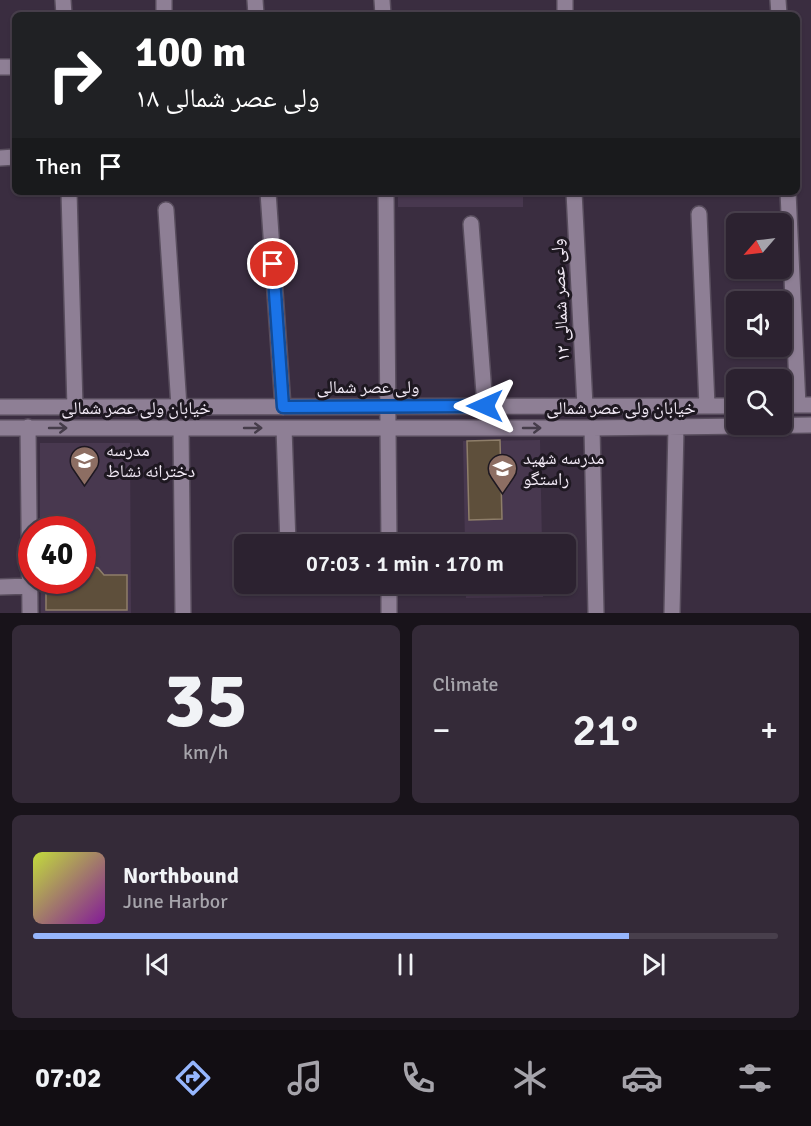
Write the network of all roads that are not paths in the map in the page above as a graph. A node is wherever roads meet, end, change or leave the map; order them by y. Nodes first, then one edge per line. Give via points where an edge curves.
1 (69, 195) edge
2 (268, 195) edge
3 (386, 195) edge
4 (574, 195) edge
5 (788, 195) edge
6 (166, 210) dead end
7 (699, 214) dead end
8 (471, 224) dead end
9 (805, 405) edge
10 (389, 406) junction
11 (485, 406) junction
12 (585, 406) junction
13 (707, 406) junction
14 (726, 406) edge
15 (0, 407) edge
16 (75, 407) junction
17 (179, 407) junction
18 (283, 407) junction
19 (811, 424) edge
20 (28, 427) junction
21 (676, 427) junction
22 (0, 428) edge
23 (181, 428) junction
24 (284, 428) junction
25 (389, 428) junction
26 (592, 428) junction
27 (30, 516) edge
28 (288, 534) edge
29 (389, 534) edge
30 (18, 586) edge
31 (0, 587) edge
32 (31, 594) edge
33 (389, 594) edge
34 (30, 613) edge
35 (183, 613) edge
36 (389, 613) edge
37 (596, 613) edge
38 (672, 613) edge

1 - 16 street
2 - 18 street
3 - 10 street
4 - 12 street, ولی عصر شمالی ۱۲
5 - 9 street
6 - 17 street
7 - 13 street
8 - 11 street
10 - 11 street, ولی عصر شمالی
10 - 18 street, ولی عصر شمالی
10 - 25 street
11 - 12 street, ولی عصر شمالی
12 - 13 street, ولی عصر شمالی
13 - 14 street, ولی عصر شمالی
15 - 16 street, ولی عصر شمالی
16 - 17 street, ولی عصر شمالی
17 - 18 street, ولی عصر شمالی
19 - 21 street, خیابان ولی عصر شمالی
20 - 22 street, خیابان ولی عصر شمالی
20 -> 23 street, خیابان ولی عصر شمالی
20 - 27 street
21 - 26 street, خیابان ولی عصر شمالی
21 - 38 street
23 -> 24 street, خیابان ولی عصر شمالی
23 - 35 street
24 - 25 street, خیابان ولی عصر شمالی
24 - 28 street
25 -> 26 street, خیابان ولی عصر شمالی
25 - 29 street
26 - 37 street
30 - 31 street
32 - 34 street
33 - 36 street

